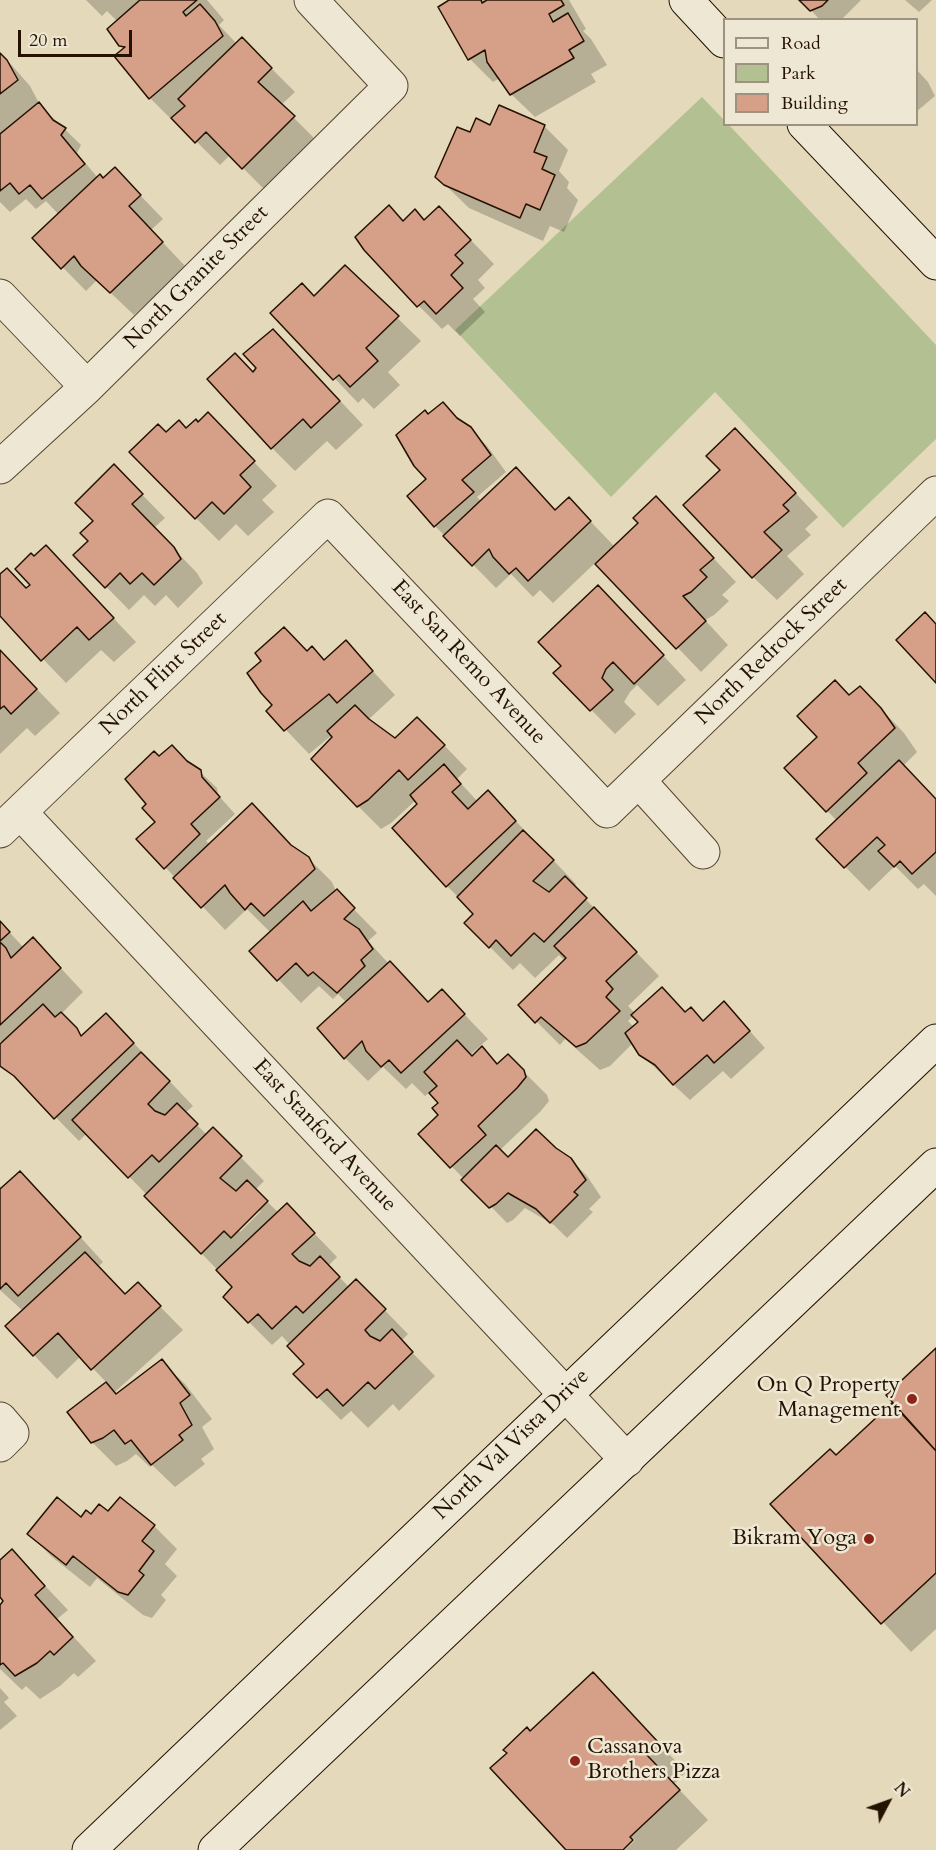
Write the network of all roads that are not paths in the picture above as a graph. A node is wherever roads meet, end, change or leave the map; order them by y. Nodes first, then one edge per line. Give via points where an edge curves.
1 (311, 0) edge
2 (686, 0) edge
3 (723, 40) edge
4 (806, 126) edge
5 (936, 263) edge
6 (0, 296) edge
7 (87, 387) junction
8 (0, 468) edge
9 (936, 493) edge
10 (328, 516) joint
11 (639, 781) junction
12 (607, 811) joint
13 (10, 822) edge
14 (704, 852) dead end
15 (936, 1041) edge
16 (936, 1165) edge
17 (565, 1393) junction
18 (627, 1460) junction
19 (89, 1850) edge
20 (215, 1850) edge

1 - 7 street, North Granite Street via 391,86
2 - 3 street
4 - 5 street
6 - 7 street
7 - 8 street, North Granite Street
9 - 11 street, North Redrock Street
10 - 12 street, East San Remo Avenue
10 - 13 street, North Flint Street
11 - 12 street, North Redrock Street
11 - 14 street
13 - 17 street, East Stanford Avenue
15 - 17 street, North Val Vista Drive
16 - 18 street
17 - 18 street, East Stanford Avenue
17 - 19 street, North Val Vista Drive
18 - 20 street

